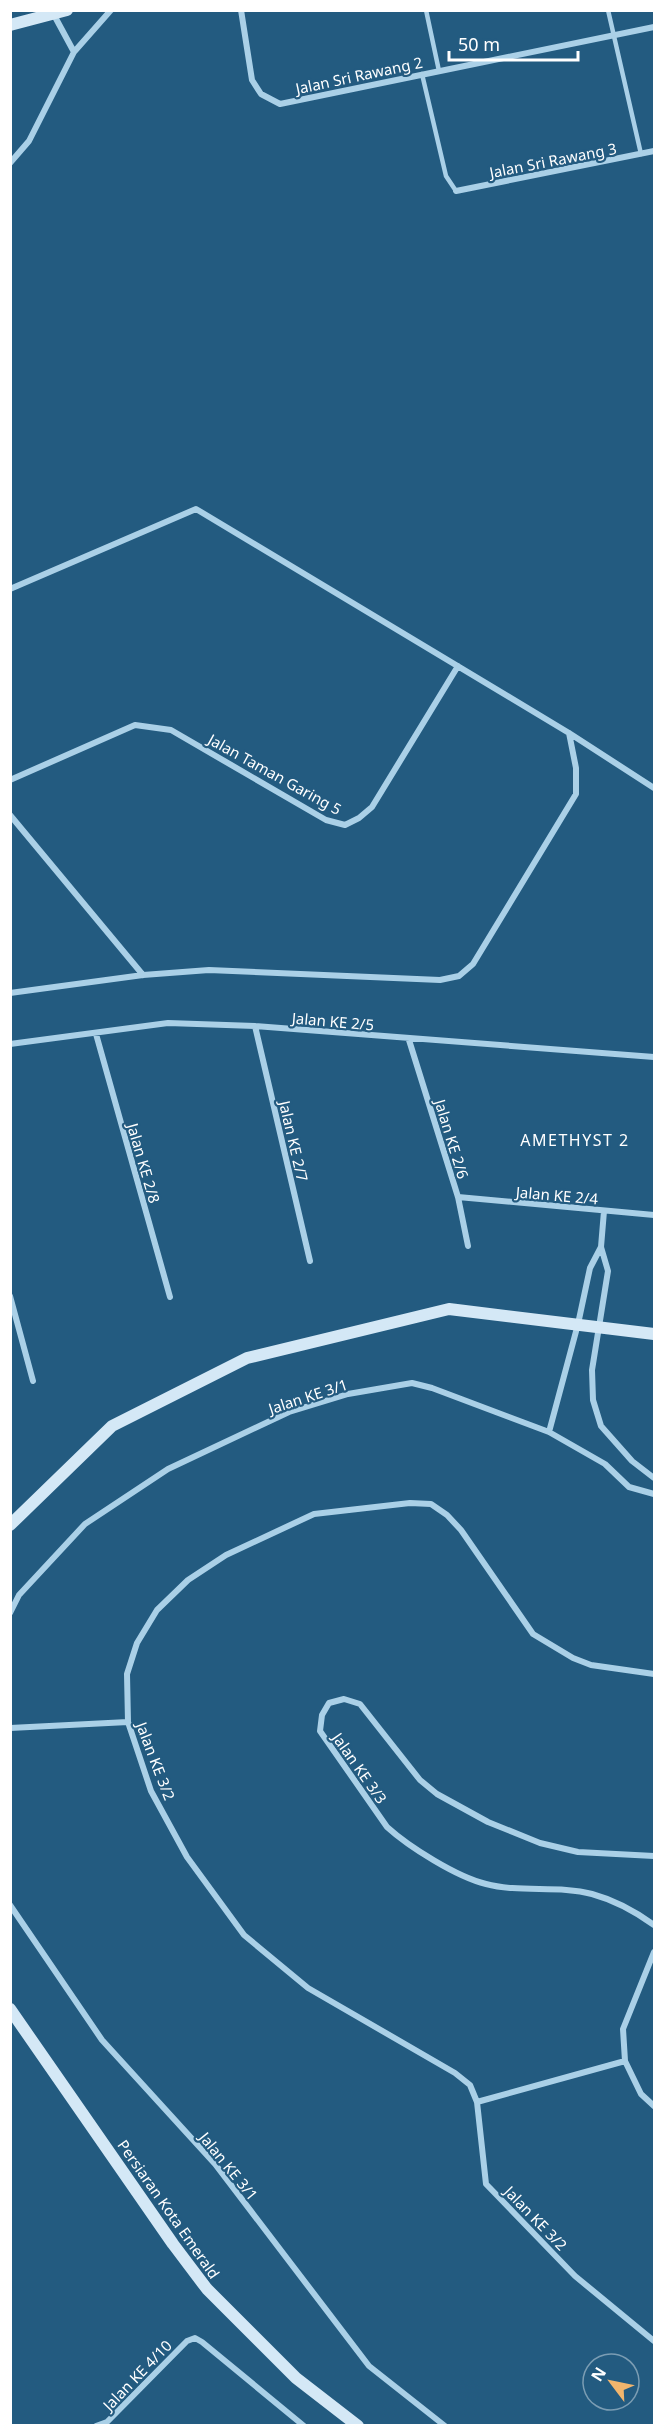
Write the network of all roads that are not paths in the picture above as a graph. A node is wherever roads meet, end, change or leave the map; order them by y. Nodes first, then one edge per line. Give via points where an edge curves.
1 (67, 10) edge
2 (111, 10) edge
3 (241, 10) edge
4 (426, 10) edge
5 (608, 10) edge
6 (53, 13) edge
7 (10, 25) edge
8 (654, 27) edge
9 (614, 35) junction
10 (74, 51) junction
11 (439, 71) junction
12 (422, 74) junction
13 (654, 152) edge
14 (641, 154) junction
15 (10, 163) edge
16 (456, 191) joint
17 (10, 589) edge
18 (458, 666) junction
19 (569, 733) junction
20 (10, 780) edge
21 (654, 788) edge
22 (10, 815) edge
23 (143, 975) junction
24 (10, 993) edge
25 (255, 1026) junction
26 (96, 1034) junction
27 (409, 1040) junction
28 (10, 1044) edge
29 (654, 1057) edge
30 (458, 1197) junction
31 (604, 1211) junction
32 (654, 1215) edge
33 (468, 1246) dead end
34 (601, 1247) junction
35 (310, 1261) dead end
36 (10, 1296) edge
37 (170, 1297) dead end
38 (578, 1324) junction
39 (600, 1328) junction
40 (654, 1334) edge
41 (33, 1381) dead end
42 (549, 1432) junction
43 (654, 1478) edge
44 (654, 1494) edge
45 (10, 1525) edge
46 (10, 1613) edge
47 (654, 1674) edge
48 (128, 1722) junction
49 (10, 1728) edge
50 (654, 1856) edge
51 (10, 1905) edge
52 (654, 1925) edge
53 (654, 1952) edge
54 (10, 2009) edge
55 (625, 2061) junction
56 (477, 2102) junction
57 (654, 2106) edge
58 (654, 2341) edge
59 (96, 2426) edge
60 (304, 2426) edge
61 (358, 2426) edge
62 (445, 2426) edge

1 - 6 street
2 - 10 street
3 - 12 street, Jalan Sri Rawang 2 via 252,80 261,94 280,104
4 - 11 lane
5 - 9 lane
6 - 7 street
6 - 10 street
8 - 9 street, Jalan Sri Rawang 2
9 - 11 street, Jalan Sri Rawang 2
9 - 14 lane
10 - 15 street via 29,141
11 - 12 street, Jalan Sri Rawang 2
12 - 16 lane via 446,176
13 - 14 street, Jalan Sri Rawang 3
14 - 16 street, Jalan Sri Rawang 3
17 - 18 street via 196,509
18 - 19 street
18 - 20 street, Jalan Taman Garing 5 via 372,807 345,825 326,820 171,730 154,726 135,724
19 - 21 street
19 - 23 street via 576,794 473,964 459,976 440,980 209,970
22 - 23 street
23 - 24 street
25 - 26 street, Jalan KE 2/5 via 168,1023
25 - 27 street, Jalan KE 2/5
25 - 35 street, Jalan KE 2/7
26 - 28 street, Jalan KE 2/5
26 - 37 street, Jalan KE 2/8
27 - 29 street, Jalan KE 2/5
27 - 30 street, Jalan KE 2/6
30 - 31 street, Jalan KE 2/4
30 - 33 street, Jalan KE 2/6
31 - 32 street, Jalan KE 2/4
31 - 34 street
34 - 38 street via 590,1268
34 - 39 street via 608,1271
36 - 41 street
38 - 39 street
38 - 42 street
38 - 45 street via 449,1309 247,1358 112,1426
39 - 40 street
39 - 43 street via 592,1370 593,1400 600,1426 632,1461
42 - 44 street, Jalan KE 3/1 via 605,1464 629,1486
42 - 46 street, Jalan KE 3/1 via 412,1383 348,1394 289,1412 168,1469 85,1524 19,1595
47 - 48 street, Jalan KE 3/2 via 591,1665 534,1634 447,1515 431,1504 410,1503 314,1514 226,1556 188,1580 158,1610 137,1643 127,1674
48 - 49 street
48 - 56 street, Jalan KE 3/2 via 152,1791 188,1857 244,1935 309,1988 455,2073 470,2085
50 - 52 street, Jalan KE 3/3 via 578,1852 505,1830 437,1794 420,1780 360,1704 344,1699 330,1703 322,1715 320,1731 387,1827 399,1838 468,1879 489,1885 590,1893
51 - 62 street, Jalan KE 3/1 via 102,2040 214,2164 369,2366
53 - 55 street via 623,2029
54 - 61 street, Persiaran Kota Emerald via 207,2289 296,2378
55 - 56 street
55 - 57 street via 641,2094
56 - 58 street, Jalan KE 3/2 via 486,2184 575,2276
59 - 60 street, Jalan KE 4/10 via 107,2422 187,2341 195,2338

